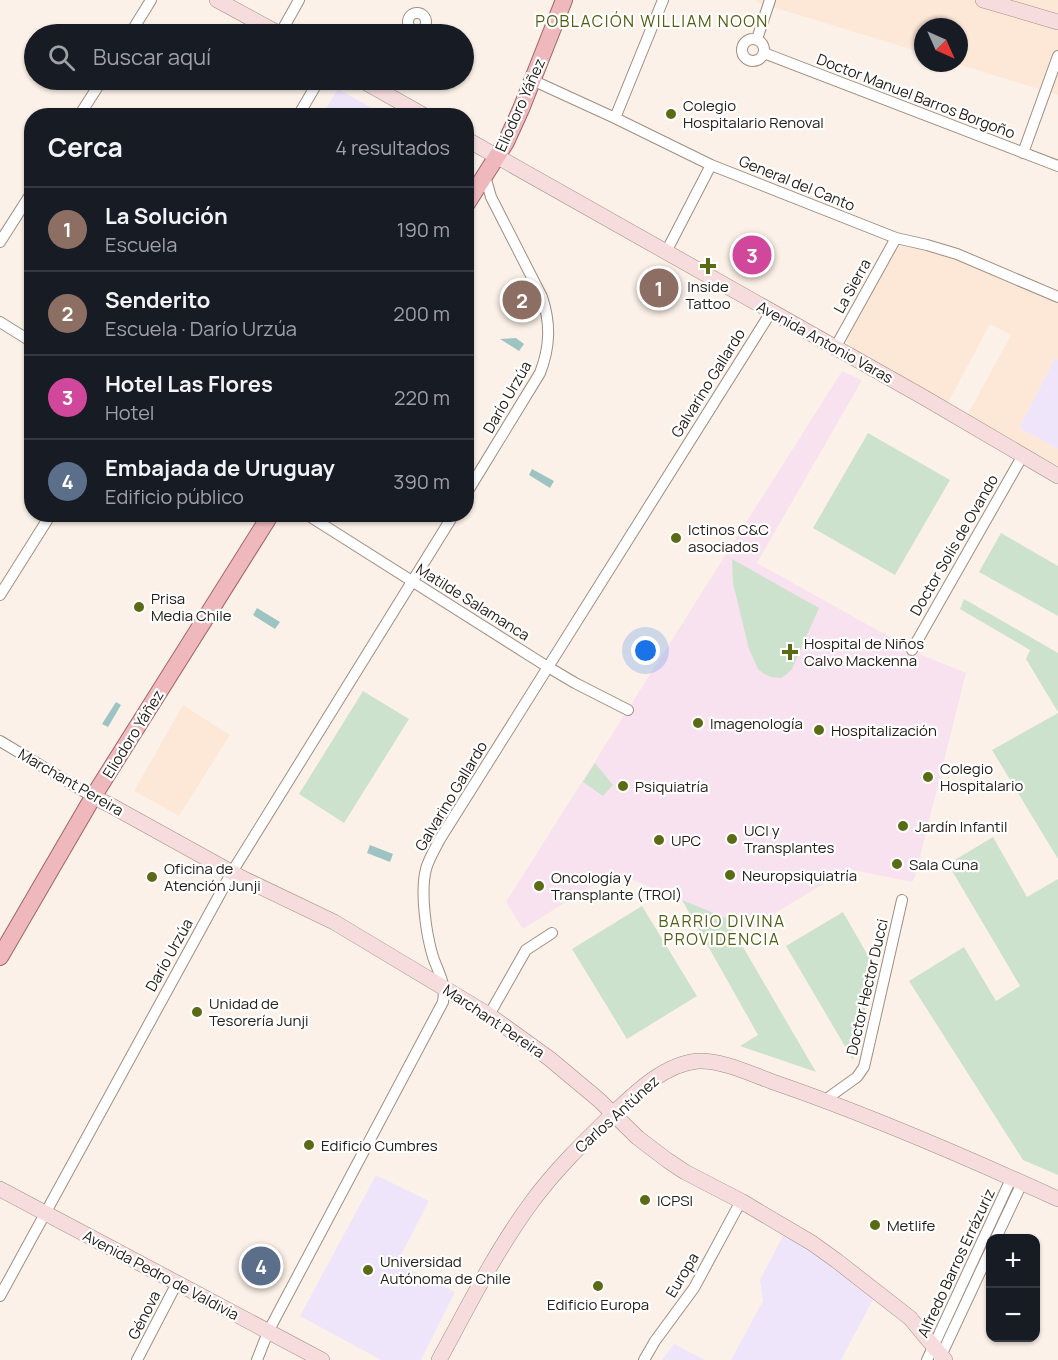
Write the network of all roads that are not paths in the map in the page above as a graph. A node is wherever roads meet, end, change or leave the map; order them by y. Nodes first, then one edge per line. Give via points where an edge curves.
1 (151, 0) edge
2 (217, 0) edge
3 (299, 0) edge
4 (564, 0) edge
5 (663, 0) edge
6 (770, 0) edge
7 (983, 0) edge
8 (1058, 21) edge
9 (136, 24) edge
10 (261, 24) edge
11 (286, 24) edge
12 (757, 39) junction
13 (764, 53) junction
14 (1058, 56) edge
15 (532, 80) junction
16 (96, 90) edge
17 (313, 90) edge
18 (389, 90) edge
19 (84, 108) edge
20 (303, 108) edge
21 (414, 108) edge
22 (615, 118) junction
23 (474, 144) edge
24 (1023, 153) junction
25 (497, 157) junction
26 (711, 165) junction
27 (1058, 166) edge
28 (485, 176) junction
29 (474, 193) edge
30 (24, 204) edge
31 (896, 238) junction
32 (0, 242) edge
33 (666, 252) junction
34 (1058, 296) edge
35 (771, 312) junction
36 (0, 322) edge
37 (24, 337) edge
38 (835, 348) junction
39 (1023, 455) junction
40 (1058, 476) edge
41 (474, 481) edge
42 (46, 522) edge
43 (266, 522) edge
44 (318, 522) edge
45 (449, 522) edge
46 (412, 582) junction
47 (0, 595) edge
48 (912, 650) dead end
49 (548, 667) junction
50 (628, 710) dead end
51 (0, 741) edge
52 (93, 797) junction
53 (232, 872) junction
54 (902, 900) dead end
55 (552, 933) dead end
56 (0, 957) edge
57 (445, 988) junction
58 (489, 1015) junction
59 (825, 1100) junction
60 (613, 1114) junction
61 (1017, 1181) junction
62 (0, 1189) edge
63 (1058, 1199) edge
64 (741, 1201) junction
65 (45, 1213) junction
66 (998, 1234) edge
67 (986, 1259) edge
68 (177, 1283) junction
69 (0, 1296) edge
70 (268, 1332) junction
71 (937, 1357) edge
72 (137, 1360) edge
73 (257, 1360) edge
74 (322, 1360) edge
75 (439, 1360) edge
76 (644, 1360) edge

1 - 9 street
2 - 10 street
3 - 11 street
4 - 15 main road, Eliodoro Yáñez
5 - 22 street
6 - 12 street
7 - 8 street
12 - 13 street via 763,44
12 - 13 street via 745,42 743,55 754,61
13 - 24 street, Doctor Manuel Barros Borgoño
14 - 24 street
15 - 22 street, General del Canto
15 - 25 main road, Eliodoro Yáñez
16 - 19 street
17 - 20 street
18 - 21 street
22 - 26 street, General del Canto
23 - 25 street, Avenida Antonio Varas
24 - 27 street, Doctor Manuel Barros Borgoño
25 - 28 main road, Eliodoro Yáñez
25 - 33 street, Avenida Antonio Varas
26 - 31 street, General del Canto
26 - 33 street
28 - 29 main road, Eliodoro Yáñez
28 - 41 street, Darío Urzúa via 542,297 548,344 535,382
30 - 32 street
31 - 34 street, General del Canto via 957,254
31 - 38 street, La Sierra
33 - 35 street, Avenida Antonio Varas
35 - 38 street, Avenida Antonio Varas
35 - 49 street, Galvarino Gallardo
36 - 37 street
38 - 39 street, Avenida Antonio Varas
39 - 40 street, Avenida Antonio Varas
39 - 48 street, Doctor Solís de Ovando
42 - 47 street
43 - 52 main road, Eliodoro Yáñez
44 - 46 street, Matilde Salamanca
45 - 46 street, Darío Urzúa
46 - 49 street, Matilde Salamanca
46 - 53 street, Darío Urzúa
49 - 50 street, Matilde Salamanca
49 - 57 street, Galvarino Gallardo via 440,839 426,868 428,932
51 - 52 street, Marchant Pereira
52 - 53 street, Marchant Pereira
52 - 56 main road, Eliodoro Yáñez
53 - 57 street, Marchant Pereira via 334,922
53 - 65 street, Darío Urzúa
54 - 59 street, Doctor Hector Ducci via 864,1067
55 - 58 street via 526,950
57 - 58 street, Marchant Pereira
57 - 70 street via 440,1009
58 - 60 street, Marchant Pereira via 550,1059
59 - 60 street, Carlos Antúnez via 723,1064 699,1061 661,1074
59 - 61 street, Carlos Antúnez
60 - 64 street, Marchant Pereira via 667,1160
60 - 75 street, Carlos Antúnez via 552,1177 522,1216
61 - 63 street, Carlos Antúnez
61 - 66 street, Alfredo Barros Errázuriz
61 - 71 street, Alfredo Barros Errázuriz
62 - 65 street, Avenida Pedro de Valdivia
64 - 71 street, Marchant Pereira via 812,1243 909,1318
64 - 76 street, Europa via 694,1288
65 - 68 street, Avenida Pedro de Valdivia
65 - 69 street, Darío Urzúa
67 - 71 street, Alfredo Barros Errázuriz
68 - 70 street, Avenida Pedro de Valdivia
68 - 72 street, Génova
70 - 73 street
70 - 74 street, Avenida Pedro de Valdivia

